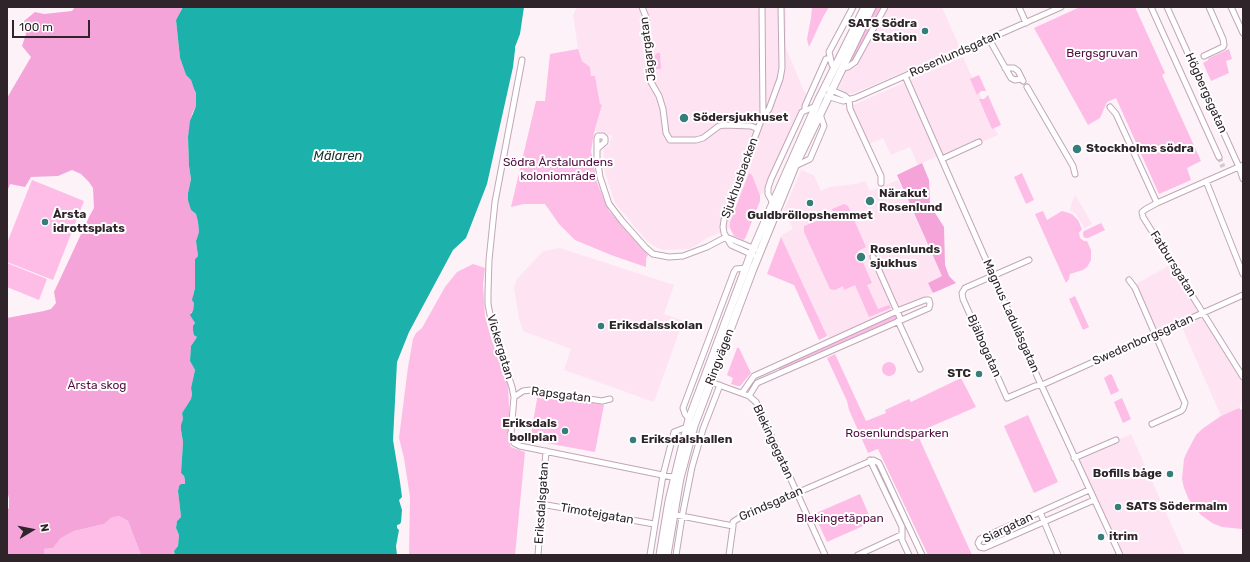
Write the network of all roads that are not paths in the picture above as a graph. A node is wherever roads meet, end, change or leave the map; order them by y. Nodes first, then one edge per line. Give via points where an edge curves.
1 (642, 7) edge
2 (762, 7) edge
3 (781, 7) edge
4 (853, 7) edge
5 (865, 7) edge
6 (872, 7) edge
7 (885, 7) edge
8 (1018, 7) edge
9 (1061, 7) edge
10 (1151, 7) edge
11 (1167, 7) edge
12 (1209, 7) edge
13 (1231, 7) edge
14 (1026, 23) junction
15 (1243, 34) edge
16 (988, 39) junction
17 (1204, 56) dead end
18 (830, 58) junction
19 (522, 60) dead end
20 (838, 68) junction
21 (1005, 68) junction
22 (905, 76) junction
23 (1024, 83) junction
24 (827, 92) junction
25 (849, 100) junction
26 (816, 106) junction
27 (1110, 107) dead end
28 (805, 110) junction
29 (820, 114) junction
30 (762, 118) junction
31 (758, 129) junction
32 (979, 142) dead end
33 (598, 148) dead end
34 (1219, 157) tunnel mouth
35 (942, 159) junction
36 (795, 166) junction
37 (1241, 166) edge
38 (1223, 167) tunnel mouth
39 (1226, 173) junction
40 (1075, 174) dead end
41 (1243, 179) edge
42 (1206, 181) junction
43 (881, 183) dead end
44 (773, 203) junction
45 (1157, 203) junction
46 (726, 237) junction
47 (756, 253) junction
48 (873, 257) dead end
49 (1029, 260) dead end
50 (746, 268) junction
51 (1243, 274) edge
52 (994, 276) junction
53 (1129, 280) dead end
54 (1243, 295) edge
55 (897, 311) junction
56 (1203, 312) junction
57 (900, 320) junction
58 (1154, 335) junction
59 (826, 343) junction
60 (830, 352) junction
61 (774, 366) junction
62 (920, 369) dead end
63 (778, 374) junction
64 (1243, 377) edge
65 (707, 380) junction
66 (720, 385) junction
67 (1042, 385) junction
68 (742, 393) junction
69 (750, 396) junction
70 (514, 397) junction
71 (610, 399) dead end
72 (689, 419) junction
73 (1152, 424) dead end
74 (686, 427) junction
75 (1116, 440) dead end
76 (546, 451) junction
77 (1074, 458) junction
78 (873, 460) junction
79 (663, 475) junction
80 (677, 478) junction
81 (1089, 490) junction
82 (797, 493) junction
83 (1094, 500) junction
84 (541, 504) junction
85 (1040, 512) junction
86 (670, 514) junction
87 (682, 517) junction
88 (1044, 523) junction
89 (654, 524) junction
90 (733, 526) junction
91 (901, 535) junction
92 (538, 555) edge
93 (650, 555) edge
94 (660, 555) edge
95 (667, 555) edge
96 (676, 555) edge
97 (729, 555) edge
98 (825, 555) edge
99 (858, 555) edge
100 (909, 555) edge
101 (922, 555) edge
102 (1058, 555) edge
103 (1120, 555) edge

1 - 31 street, Jägargatan via 646,17 651,82 659,96 670,140 696,140 724,125 751,126
2 - 30 street, Sjukhusbacken
3 - 30 street, Sjukhusbacken via 782,68 769,109
4 - 18 street via 829,52
5 - 20 main road, Ringvägen
6 - 20 main road, Ringvägen
7 - 20 street, Ringvägen via 855,62 848,67
8 - 14 street
9 - 14 street, Rosenlundsgatan
10 - 34 street
11 - 37 street, Högbergsgatan
12 - 17 street via 1224,45 1223,48
13 - 15 street
14 - 16 street, Rosenlundsgatan
16 - 21 street
16 - 22 street, Rosenlundsgatan
18 - 20 street via 832,65
18 - 28 street via 826,60
19 - 70 street, Vickergatan via 495,202 488,293 492,325
20 - 24 main road, Ringvägen
21 - 23 street via 1011,78
21 - 23 street via 1014,68 1018,71
22 - 25 street, Rosenlundsgatan
22 - 35 street, Magnus Ladulåsgatan
23 - 40 street via 1073,166
24 - 25 street
24 - 26 main road, Ringvägen
24 - 29 main road, Ringvägen
25 - 43 street via 850,109 881,176
26 - 28 street
26 - 44 main road, Ringvägen
27 - 45 street via 1116,114
28 - 44 street via 768,188
29 - 36 main road, Ringvägen
29 - 36 street via 824,126 810,159
30 - 31 street, Sjukhusbacken
31 - 46 street, Sjukhusbacken via 724,220
32 - 35 street
33 - 46 street via 599,172 609,204 653,254 683,256
35 - 52 street, Magnus Ladulåsgatan
36 - 47 main road, Ringvägen
37 - 39 street
37 - 41 street, Högbergsgatan
38 - 39 street
39 - 42 street
42 - 45 street
42 - 51 street
44 - 47 main road, Ringvägen
45 - 56 street, Fatbursgatan via 1146,208 1142,212 1143,217
46 - 47 street via 734,247
47 - 50 main road, Ringvägen
47 - 65 main road, Ringvägen
48 - 55 street
49 - 52 street
50 - 65 main road, Ringvägen
50 - 72 street, Ringvägen via 734,272 683,408
52 - 67 street, Magnus Ladulåsgatan
52 - 67 street, Bjälbogatan via 965,288 962,293 963,299 1007,398
53 - 58 street via 1135,288
54 - 56 street, Swedenborgsgatan
55 - 57 street
55 - 57 street via 929,300 929,308
55 - 59 street
56 - 58 street, Swedenborgsgatan
56 - 64 street, Fatbursgatan
57 - 60 street
57 - 62 street
58 - 67 street, Swedenborgsgatan
58 - 73 street via 1185,403 1181,412
59 - 60 street
59 - 61 street
60 - 63 street
61 - 63 street
61 - 68 street via 754,376
63 - 69 street via 757,383
65 - 66 street, Blekingegatan
65 - 72 main road, Ringvägen
65 - 80 main road, Ringvägen
66 - 68 street, Blekingegatan
66 - 87 street, Ringvägen via 699,441
67 - 77 street, Magnus Ladulåsgatan
68 - 69 street, Blekingegatan
69 - 82 street, Blekingegatan via 756,402
70 - 71 street, Rapsgatan via 523,391 531,390 602,401
70 - 76 street, Vickergatan via 514,443
72 - 74 main road, Ringvägen
74 - 79 street, Ringvägen via 674,432
74 - 80 main road, Ringvägen
75 - 77 street
76 - 79 street, Vickergatan
76 - 84 street, Eriksdalsgatan
77 - 81 street, Magnus Ladulåsgatan
78 - 82 street, Grindsgatan
78 - 91 street via 902,527
78 - 101 street via 879,464
79 - 80 street, Vickergatan
79 - 89 street, Ringvägen
80 - 86 main road, Ringvägen
81 - 83 street, Magnus Ladulåsgatan
81 - 85 street, Siargatan
82 - 90 street, Grindsgatan via 739,518 733,522
82 - 98 street, Blekingegatan
83 - 88 street, Siargatan
83 - 103 street, Magnus Ladulåsgatan
84 - 89 street, Timotejgatan
84 - 92 street, Eriksdalsgatan
85 - 88 street
85 - 88 street, Siargatan via 980,539 978,543 984,548
86 - 87 street, Grindsgatan
86 - 94 main road, Ringvägen
86 - 95 main road, Ringvägen
87 - 90 street, Grindsgatan
87 - 96 street, Ringvägen
88 - 102 street
89 - 93 street, Ringvägen
90 - 97 street
91 - 99 street
91 - 100 street

